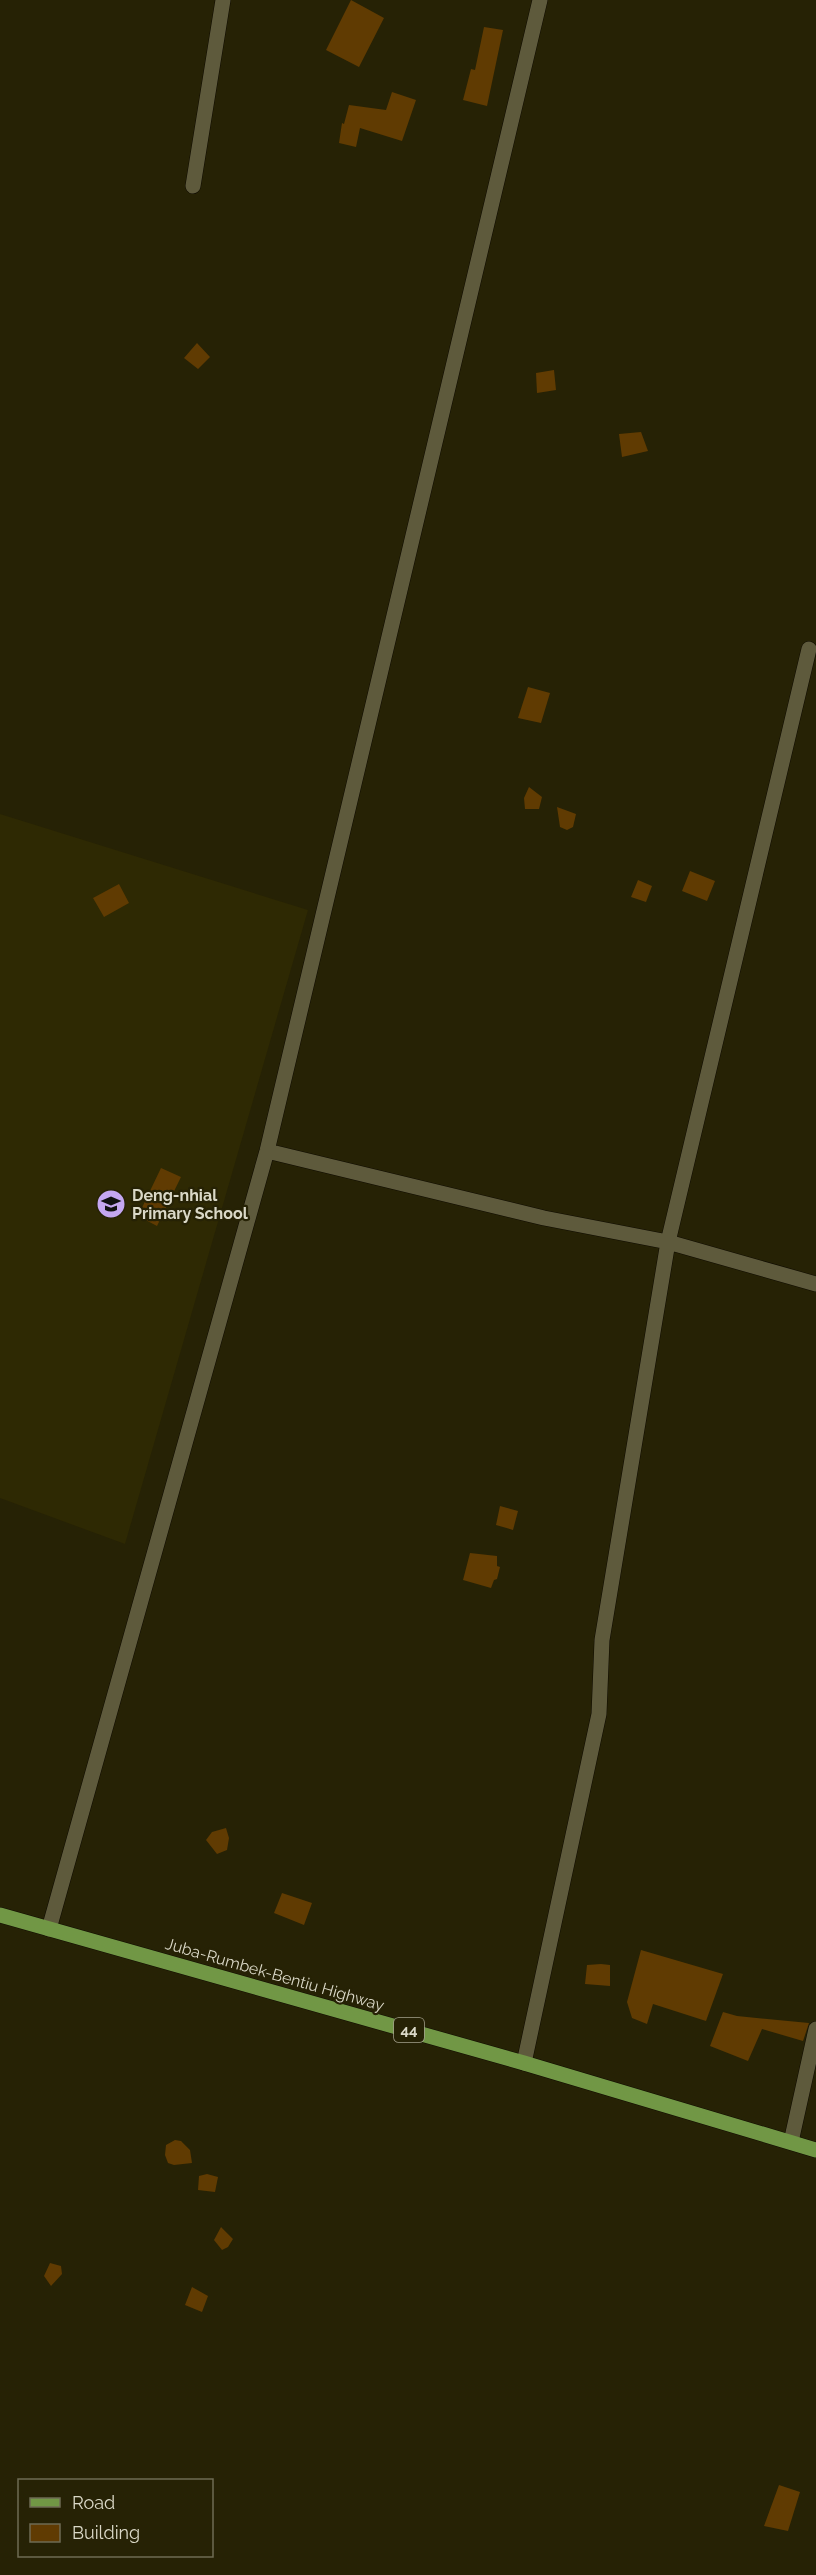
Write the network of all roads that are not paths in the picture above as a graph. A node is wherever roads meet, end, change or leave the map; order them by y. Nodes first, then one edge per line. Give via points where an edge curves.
1 (224, 0) edge
2 (540, 0) edge
3 (193, 186) dead end
4 (809, 649) dead end
5 (267, 1151) junction
6 (668, 1242) junction
7 (816, 1284) edge
8 (0, 1915) edge
9 (49, 1929) junction
10 (816, 2029) edge
11 (524, 2063) junction
12 (791, 2142) junction
13 (816, 2150) edge

1 - 3 street
2 - 5 street
4 - 6 street
5 - 6 street via 544,1218
5 - 9 street
6 - 7 street
6 - 11 street via 602,1640 599,1713
8 - 9 main road, Juba-Rumbek-Bentiu Highway / 44
9 - 11 main road, Juba-Rumbek-Bentiu Highway / 44
10 - 12 street
11 - 12 main road, Juba-Rumbek-Bentiu Highway / 44
12 - 13 main road, Juba-Rumbek-Bentiu Highway / 44

